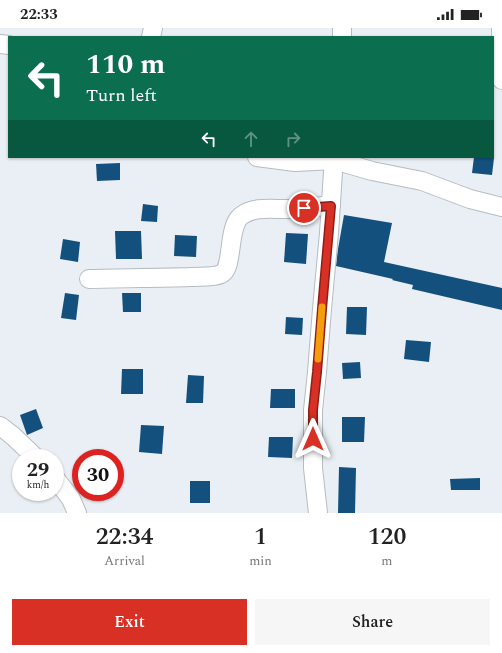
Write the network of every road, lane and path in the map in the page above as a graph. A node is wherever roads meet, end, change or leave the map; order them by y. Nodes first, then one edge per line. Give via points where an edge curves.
1 (501, 28) edge
2 (502, 80) edge
3 (264, 158) edge
4 (334, 159) edge
5 (331, 206) junction
6 (502, 207) edge
7 (89, 279) dead end
8 (0, 426) edge
9 (27, 449) edge
10 (64, 491) edge
11 (77, 513) edge
12 (318, 513) edge

1 - 2 street
3 - 4 street via 295,162
4 - 5 street
4 - 6 street via 372,171 422,181 470,199
5 - 7 street via 265,209 250,211 240,216 235,224 229,260 222,274
5 - 12 street via 313,410 313,468
8 - 9 street
10 - 11 street

